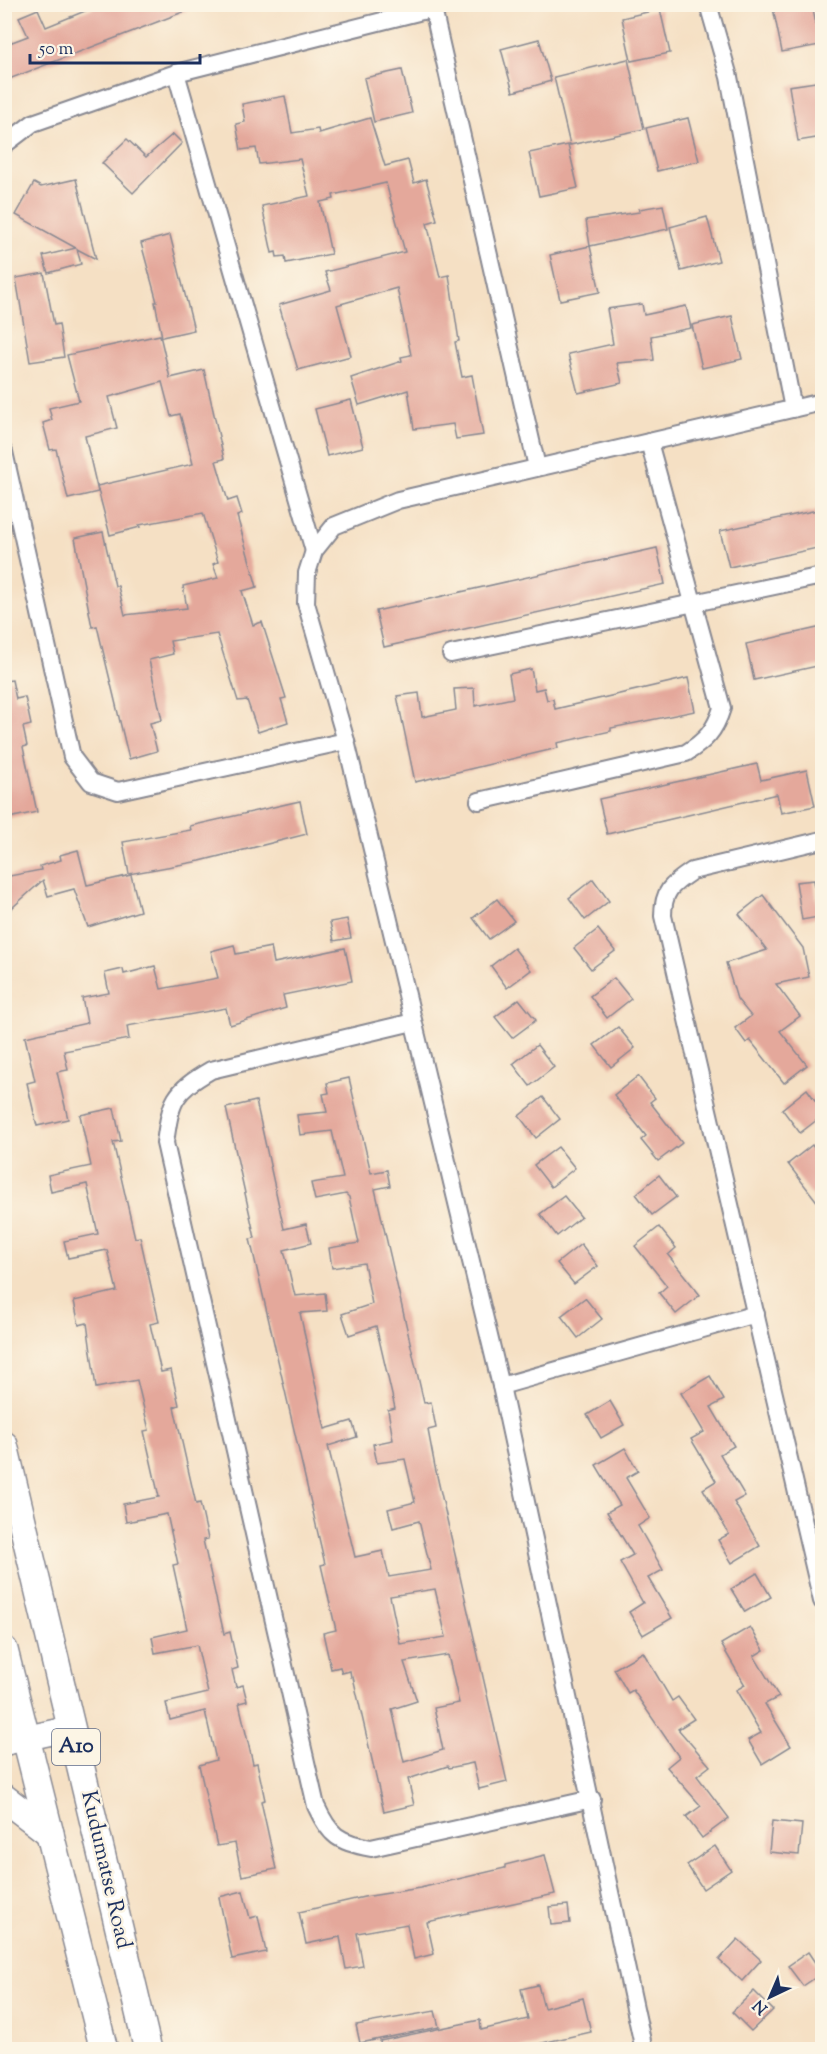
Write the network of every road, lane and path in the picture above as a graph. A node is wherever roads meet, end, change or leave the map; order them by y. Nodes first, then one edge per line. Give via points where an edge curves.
1 (450, 4) edge
2 (708, 4) edge
3 (432, 9) junction
4 (176, 73) junction
5 (4, 145) edge
6 (822, 402) edge
7 (793, 409) junction
8 (649, 442) junction
9 (4, 452) edge
10 (537, 467) junction
11 (314, 550) junction
12 (822, 576) edge
13 (694, 603) junction
14 (451, 654) dead end
15 (346, 741) junction
16 (479, 801) dead end
17 (822, 840) edge
18 (413, 1022) junction
19 (756, 1314) junction
20 (501, 1386) junction
21 (4, 1445) edge
22 (822, 1601) edge
23 (4, 1650) edge
24 (72, 1728) junction
25 (15, 1740) edge
26 (4, 1798) edge
27 (592, 1799) junction
28 (50, 1833) junction
29 (104, 2049) edge
30 (148, 2049) edge
31 (644, 2049) edge

1 - 3 street
2 - 7 street via 729,76
3 - 4 street
3 - 10 street
4 - 5 street via 33,123
4 - 11 street
6 - 7 street
7 - 8 street
8 - 10 street
8 - 13 street
9 - 15 street via 72,757 91,782 118,791
10 - 11 street via 378,507 334,526
11 - 15 street via 307,573 306,603
12 - 13 street
13 - 14 street
13 - 16 street via 722,708 716,727 703,742 686,753
15 - 18 street
17 - 19 street via 692,871 675,882 663,898 663,916
18 - 20 street
18 - 27 street via 211,1070 186,1084 170,1106 165,1143 316,1806 327,1829 345,1844 371,1848
19 - 20 street
19 - 22 street
20 - 27 street
21 - 24 main road, Kudumatse Road / A10
23 - 25 main road, Kudumatse Road / A10
24 - 25 street
24 - 30 main road, Kudumatse Road / A10
25 - 28 main road, Kudumatse Road / A10
26 - 28 main road
27 - 31 street
28 - 29 main road, Kudumatse Road / A10

